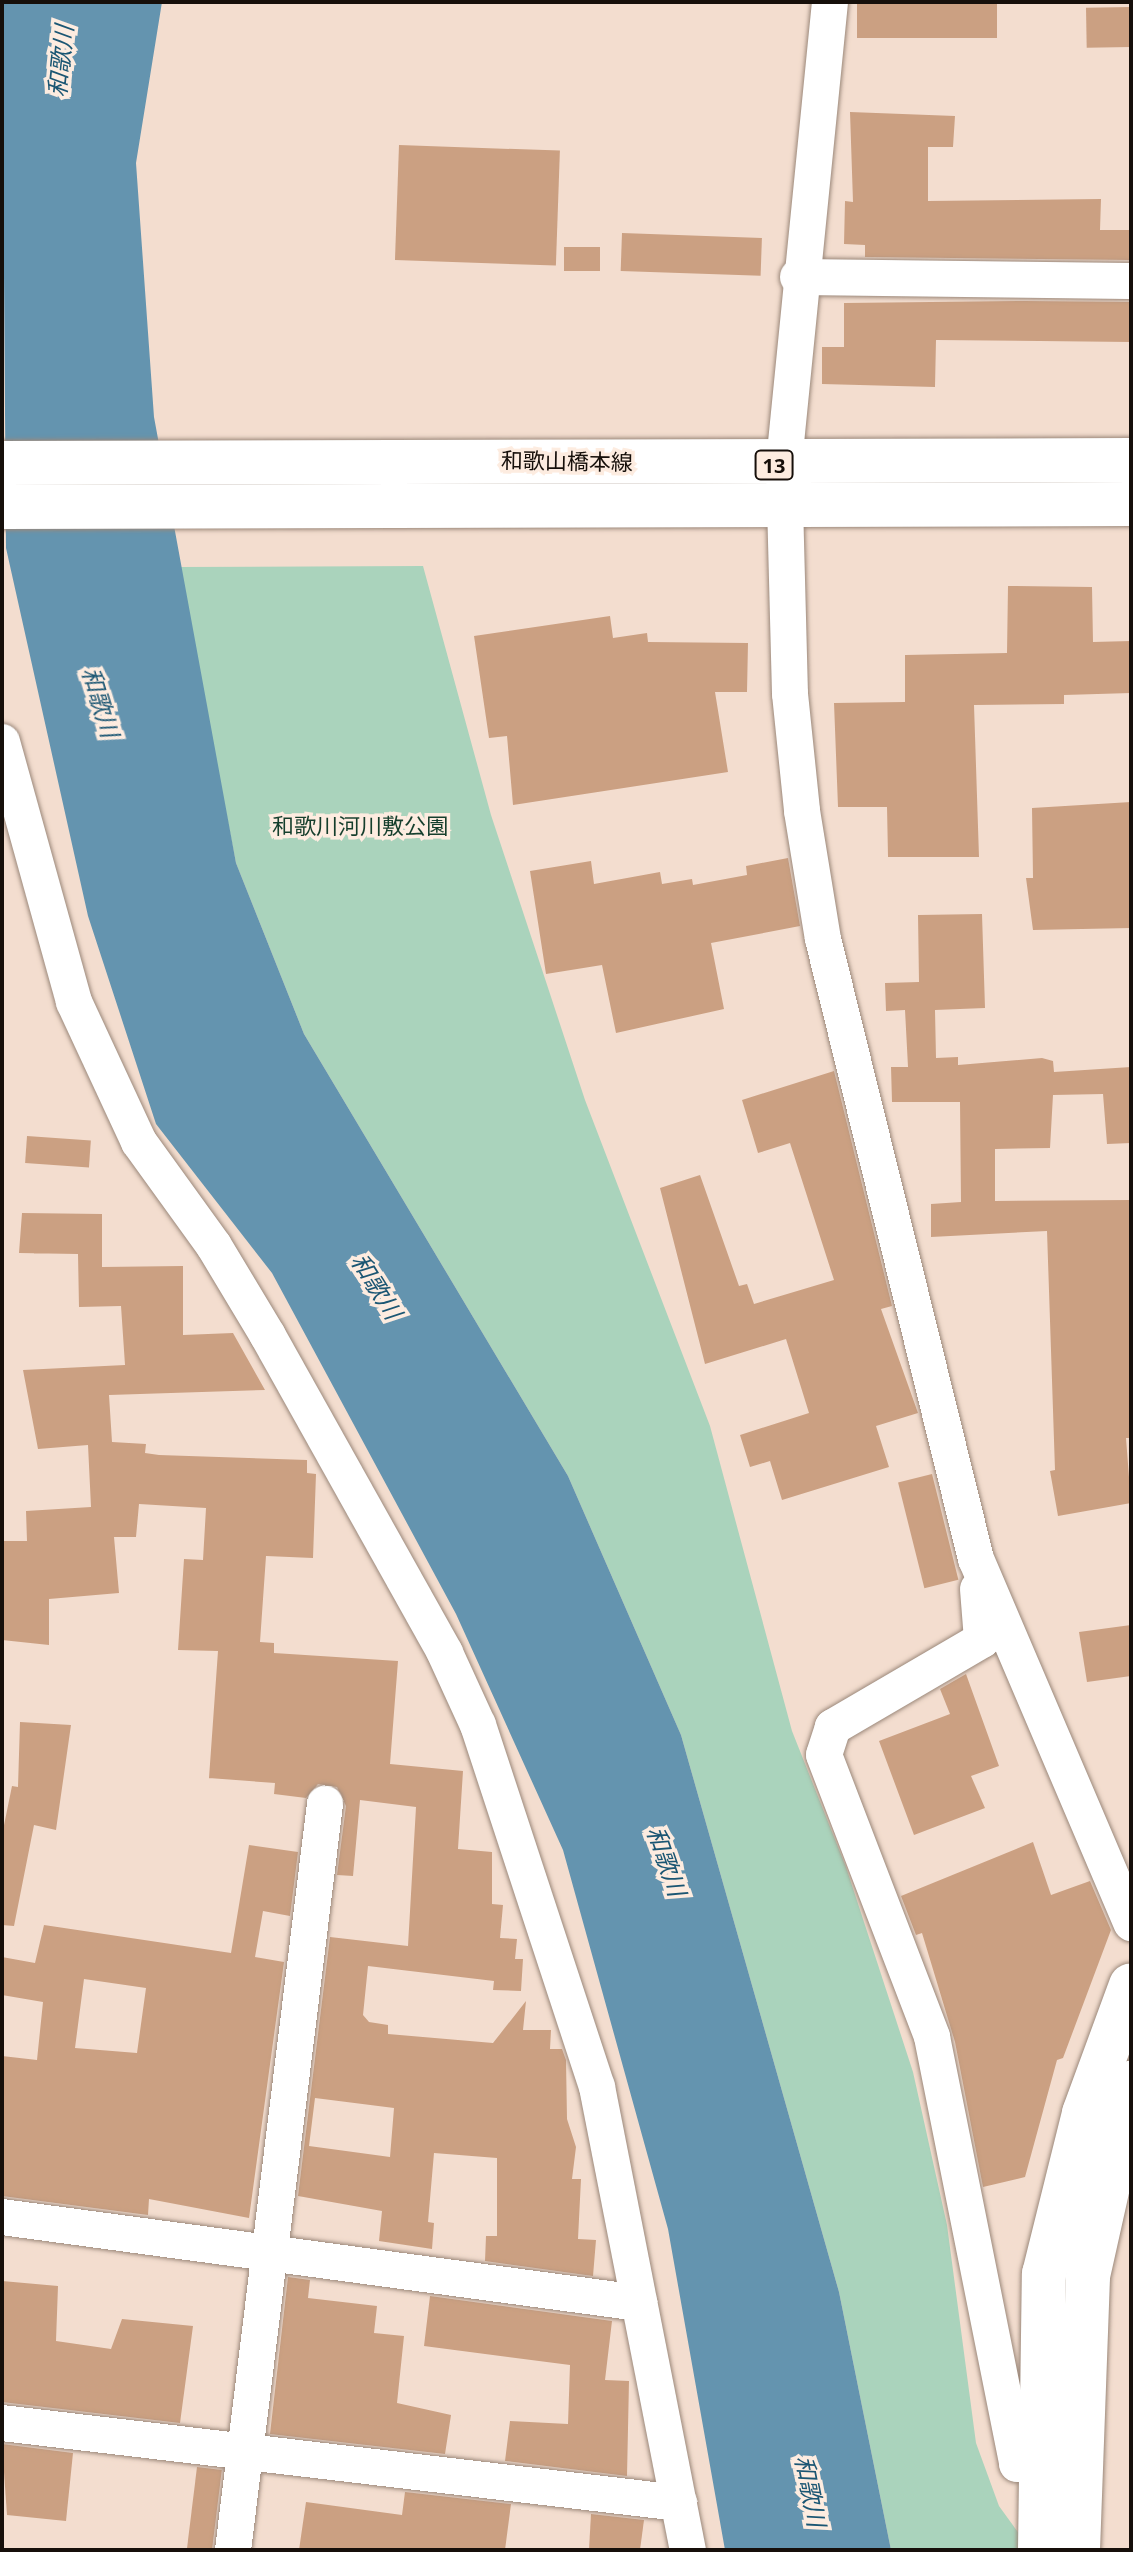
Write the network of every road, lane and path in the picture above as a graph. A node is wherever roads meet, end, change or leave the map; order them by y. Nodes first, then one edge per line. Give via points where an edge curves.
1 (830, 2) edge
2 (798, 277) junction
3 (1131, 281) edge
4 (1131, 460) edge
5 (2, 463) edge
6 (785, 485) junction
7 (1131, 504) edge
8 (2, 507) edge
9 (2, 742) edge
10 (976, 1559) junction
11 (325, 1804) dead end
12 (1131, 1923) edge
13 (1131, 1985) edge
14 (1131, 2083) edge
15 (2, 2217) edge
16 (266, 2253) junction
17 (639, 2303) junction
18 (2, 2423) edge
19 (243, 2455) junction
20 (1038, 2463) junction
21 (679, 2503) junction
22 (233, 2550) edge
23 (688, 2550) edge
24 (1040, 2550) edge
25 (1078, 2550) edge

1 - 2 street
2 - 3 street
2 - 6 street
4 - 6 main road, 和歌山橋本線 / 13
5 - 6 main road, 和歌山橋本線 / 13 via 417,458
6 - 7 main road, 和歌山橋本線 / 13
6 - 8 main road, 和歌山橋本線 / 13 via 428,501
6 - 10 street via 790,694 823,939
9 - 17 street via 74,1002 139,1142 214,1246 268,1336 445,1653 478,1725 597,2087
10 - 12 street
10 - 20 street via 982,1640 833,1727 824,1755 932,2037 1017,2464
11 - 16 street
13 - 20 main road via 1084,2113 1044,2274
14 - 25 main road via 1088,2276
15 - 16 street
16 - 17 street
16 - 19 street
17 - 21 street
18 - 19 street
19 - 21 street
19 - 22 street
20 - 24 main road
21 - 23 street

